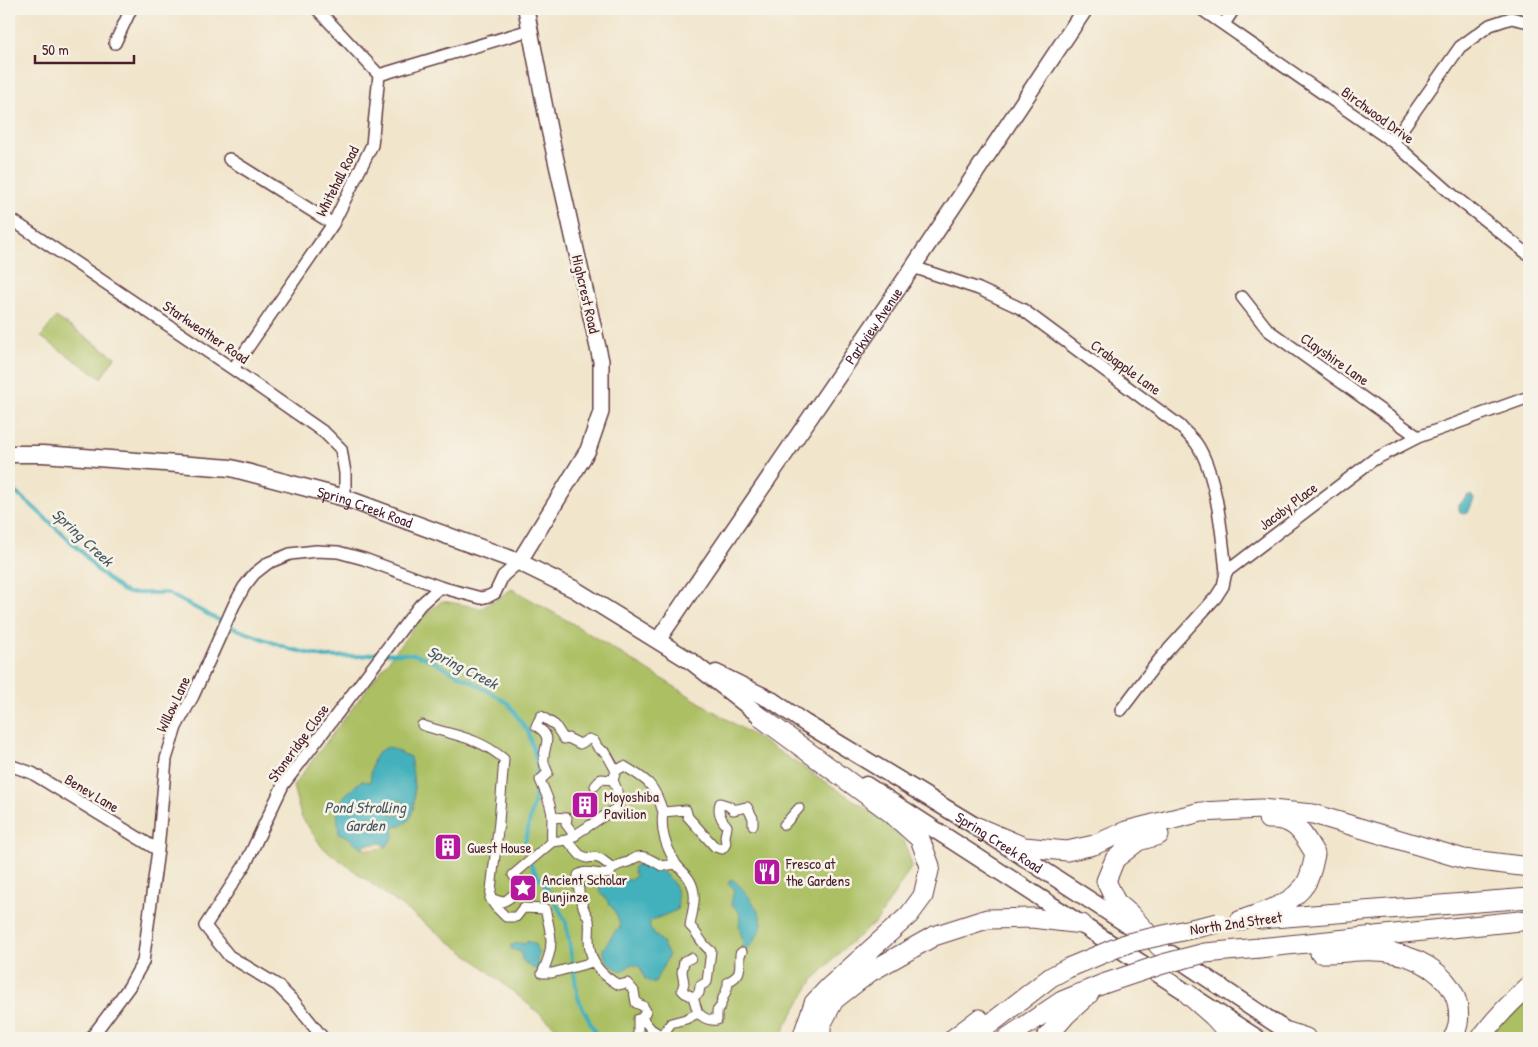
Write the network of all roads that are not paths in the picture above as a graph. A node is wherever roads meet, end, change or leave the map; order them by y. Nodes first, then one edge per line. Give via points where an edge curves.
1 (130, 9) edge
2 (526, 9) edge
3 (1085, 9) edge
4 (1200, 9) edge
5 (1234, 9) edge
6 (318, 10) edge
7 (1529, 22) edge
8 (1224, 24) junction
9 (530, 30) junction
10 (115, 43) dead end
11 (379, 75) junction
12 (1392, 142) junction
13 (229, 159) dead end
14 (9, 218) edge
15 (333, 224) junction
16 (1529, 255) edge
17 (913, 267) junction
18 (1242, 297) dead end
19 (233, 369) junction
20 (1529, 396) edge
21 (1418, 437) junction
22 (9, 454) edge
23 (345, 498) junction
24 (519, 562) junction
25 (1226, 572) junction
26 (440, 586) junction
27 (658, 640) junction
28 (692, 662) junction
29 (1121, 710) dead end
30 (762, 718) junction
31 (422, 725) dead end
32 (9, 765) edge
33 (614, 775) junction
34 (595, 786) dead end
35 (799, 808) dead end
36 (663, 812) junction
37 (552, 817) junction
38 (753, 825) dead end
39 (784, 826) dead end
40 (977, 827) junction
41 (571, 838) junction
42 (552, 842) junction
43 (158, 850) junction
44 (676, 864) junction
45 (1529, 867) edge
46 (613, 868) junction
47 (490, 898) junction
48 (1529, 898) edge
49 (1239, 920) junction
50 (1529, 920) edge
51 (1082, 924) junction
52 (1160, 947) junction
53 (1259, 948) junction
54 (742, 952) dead end
55 (691, 958) dead end
56 (590, 963) junction
57 (1051, 976) junction
58 (1100, 986) junction
59 (1529, 986) edge
60 (1188, 994) junction
61 (693, 997) junction
62 (698, 1013) junction
63 (642, 1018) junction
64 (1297, 1036) edge
65 (92, 1038) edge
66 (322, 1038) edge
67 (638, 1038) edge
68 (802, 1038) edge
69 (821, 1038) edge
70 (954, 1038) edge
71 (972, 1038) edge
72 (1007, 1038) edge
73 (1046, 1038) edge
74 (1232, 1038) edge
75 (1257, 1038) edge
76 (1453, 1038) edge
77 (1481, 1038) edge

1 - 10 street
2 - 9 street, Highcrest Road
3 - 17 street, Parkview Avenue
4 - 8 street, Birchwood Drive
5 - 8 street
6 - 11 street
7 - 12 street via 1510,18 1490,25 1460,47
8 - 12 street, Birchwood Drive
9 - 11 street
9 - 24 street, Highcrest Road via 601,361 601,412 588,450
11 - 15 street, Whitehall Road via 372,145
12 - 16 street, Birchwood Drive
13 - 15 street
14 - 19 street, Starkweather Road
15 - 19 street, Whitehall Road
17 - 25 street, Crabapple Lane via 980,289 1022,309 1180,426 1196,444 1208,469 1218,511
17 - 27 street, Parkview Avenue
18 - 21 street, Clayshire Lane via 1268,330
19 - 23 street, Starkweather Road via 325,433 341,449
20 - 21 street, Jacoby Place
21 - 25 street, Jacoby Place via 1373,460
22 - 23 main road, Spring Creek Road via 230,468
23 - 24 main road, Spring Creek Road
24 - 26 street via 503,576 495,593 489,596 481,598
24 - 27 main road, Spring Creek Road via 574,589
25 - 29 street via 1216,598 1159,660
26 - 43 street, Willow Lane via 338,552 290,554 268,563 254,574 234,605 176,726 166,759
26 - 66 street, Stoneridge Close via 389,644 284,785 246,863 205,926 229,956 277,985
27 - 28 main road, Spring Creek Road
28 - 30 main road, Spring Creek Road
28 - 40 main road, Spring Creek Road via 773,700 805,723
30 - 51 main road, Spring Creek Road
30 - 68 main road via 890,812 920,839 930,866 923,896 914,909 814,1003
31 - 47 street via 473,740 504,759
32 - 43 street, Benev Lane via 32,773
33 - 34 street via 601,779
33 - 36 street via 624,766 646,779
33 - 37 street via 606,753 594,741 589,739 580,744 564,739 542,716 536,726 546,736 548,745 544,762 548,773 540,780 550,802
33 - 41 street via 618,807
35 - 39 street
36 - 38 street via 686,810 688,817 715,847 722,850 726,846 727,826 720,815 720,803 733,810 747,807
36 - 44 street via 662,834
37 - 41 street via 567,818
37 - 42 street
40 - 45 main road via 1024,847 1067,851 1126,831 1201,812 1261,809 1313,814 1464,859
40 - 52 main road, Spring Creek Road
41 - 42 street
41 - 46 street via 580,855 601,859
42 - 47 street via 513,875 522,881 506,901
43 - 65 street, Willow Lane via 143,962
44 - 46 street via 662,866 651,859 635,857
44 - 61 street via 694,890 690,926 698,933 704,947 711,951 707,982
46 - 56 street via 604,875 588,872 578,875 580,898 589,920
47 - 56 street via 506,917 516,917 523,908 545,909 552,949 542,973
48 - 49 main road, North 2nd Street
49 - 52 main road via 1287,902 1305,884 1311,870 1315,854 1302,831 1282,819 1203,823 1138,841 1115,859 1106,881 1116,902
49 - 57 main road, North 2nd Street, bridge via 1128,943
50 - 53 main road, North 2nd Street
51 - 60 main road, Spring Creek Road
51 - 69 main road via 1032,918 987,919 934,936 870,972 834,1000 821,1025
52 - 64 main road, Spring Creek Road
53 - 58 main road, North 2nd Street, bridge via 1205,953
53 - 76 main road via 1324,953 1375,951 1401,954 1427,964 1447,982 1455,996 1458,1024
54 - 62 street via 740,972 728,982 717,1020 710,1021
55 - 61 street via 684,962 682,990
56 - 63 street via 618,985 627,983 634,991 636,1003 646,1011
57 - 70 main road via 1016,989
57 - 71 main road, North 2nd Street
58 - 72 main road, North 2nd Street via 1062,1001
58 - 73 main road via 1066,1015
59 - 77 main road
60 - 74 main road
60 - 75 main road, Spring Creek Road
61 - 62 street
62 - 63 street via 671,1023 662,1036
63 - 67 street via 638,1019

